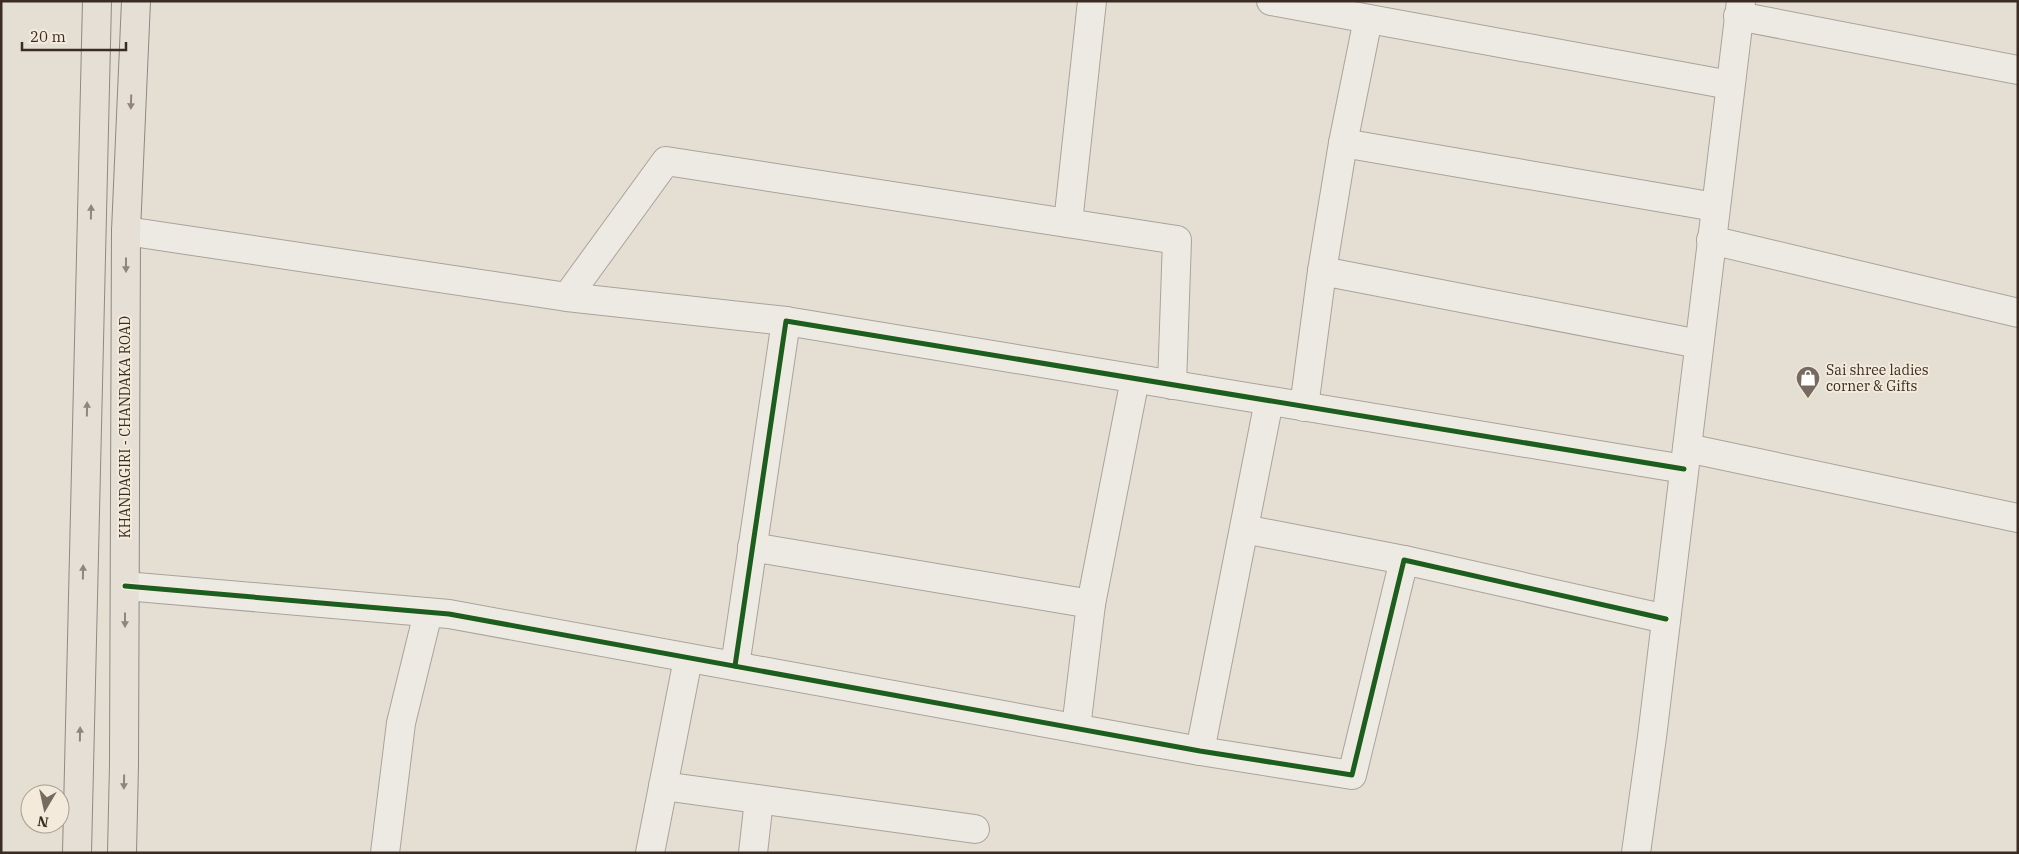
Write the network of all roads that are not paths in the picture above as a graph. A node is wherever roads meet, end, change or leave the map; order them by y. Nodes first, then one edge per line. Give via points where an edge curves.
1 (97, 1) edge
2 (136, 1) edge
3 (1092, 1) edge
4 (1271, 1) edge
5 (1740, 9) edge
6 (1368, 19) junction
7 (133, 60) junction
8 (95, 61) junction
9 (2018, 70) edge
10 (1730, 85) junction
11 (1343, 143) junction
12 (1715, 208) junction
13 (1068, 223) junction
14 (126, 231) junction
15 (1711, 240) junction
16 (1322, 271) junction
17 (567, 297) junction
18 (2018, 313) edge
19 (786, 321) junction
20 (1698, 344) junction
21 (1135, 379) junction
22 (1172, 384) junction
23 (1269, 400) junction
24 (1304, 406) junction
25 (1685, 458) junction
26 (2018, 518) edge
27 (1244, 529) junction
28 (752, 547) junction
29 (1404, 560) junction
30 (125, 586) junction
31 (1091, 604) junction
32 (428, 613) junction
33 (1666, 619) junction
34 (688, 659) junction
35 (734, 666) junction
36 (1076, 728) junction
37 (1200, 751) junction
38 (663, 786) junction
39 (759, 800) junction
40 (975, 829) dead end
41 (77, 853) edge
42 (122, 853) edge
43 (385, 853) edge
44 (650, 853) edge
45 (753, 853) edge
46 (1636, 853) edge

1 - 8 main road
2 - 7 main road, KHANDAGIRI - CHANDAKA ROAD
3 - 13 street
4 - 6 street
5 - 9 street
5 - 10 street
6 - 10 street
6 - 11 street
7 - 8 main road
7 -> 14 main road, KHANDAGIRI - CHANDAKA ROAD
41 -> 8 main road
10 - 12 street
11 - 12 street
11 - 16 street
12 - 15 street
13 - 17 street via 666,161
13 - 22 street via 1177,240
14 - 17 street
14 -> 30 main road, KHANDAGIRI - CHANDAKA ROAD
15 - 18 street
15 - 20 street
16 - 20 street
16 - 24 street
17 - 19 street
19 - 21 street
19 - 28 street
20 - 25 street
21 - 22 street
21 - 31 street
22 - 23 street
23 - 24 street
23 - 27 street
24 - 25 street
25 - 26 street
25 - 33 street
27 - 29 street
27 - 37 street
28 - 31 street
28 - 35 street
29 - 33 street
29 - 37 street via 1352,775
30 - 32 street
30 -> 42 main road, KHANDAGIRI - CHANDAKA ROAD
31 - 36 street
32 - 34 street via 449,614
32 - 43 street via 400,723
33 - 46 street
34 - 35 street
34 - 38 street
35 - 36 street
36 - 37 street
38 - 39 street
38 - 44 street
39 - 40 street
39 - 45 street

